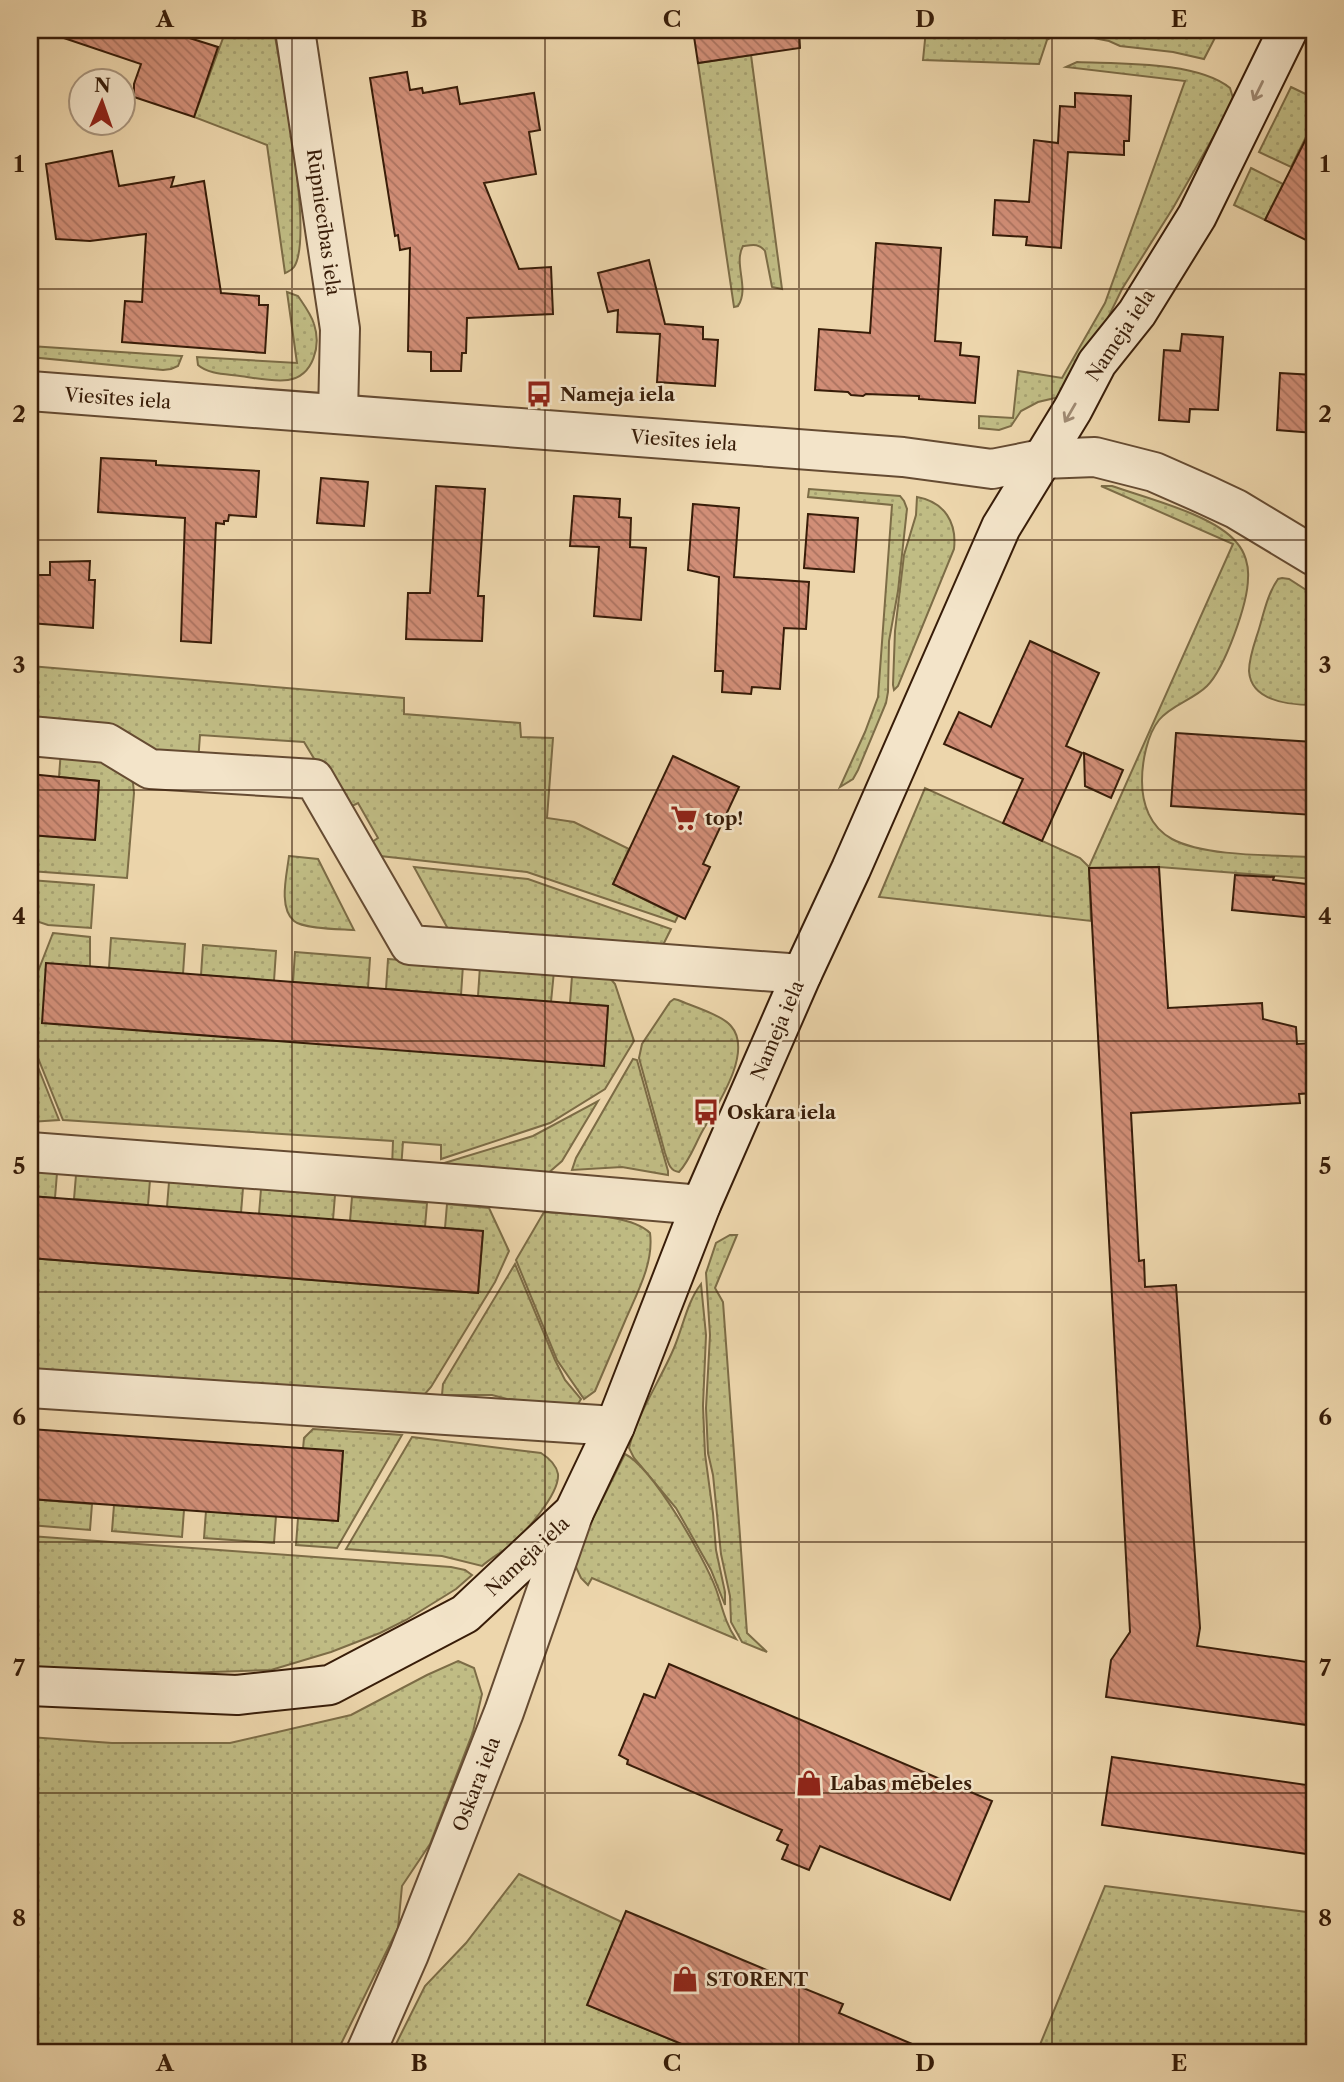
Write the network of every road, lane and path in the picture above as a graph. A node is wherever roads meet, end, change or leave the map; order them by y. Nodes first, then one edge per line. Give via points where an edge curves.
1 (295, 30) edge
2 (1288, 30) edge
3 (30, 391) edge
4 (338, 414) junction
5 (1042, 459) junction
6 (1314, 556) edge
7 (30, 736) edge
8 (802, 974) junction
9 (30, 1152) edge
10 (701, 1205) junction
11 (30, 1388) edge
12 (615, 1426) junction
13 (574, 1512) junction
14 (30, 1686) edge
15 (366, 2052) edge

1 - 4 street, Rūpniecības iela via 340,329
2 -> 5 street, Nameja iela via 1197,216 1137,313 1097,363
3 - 4 street, Viesītes iela
4 - 5 street, Viesītes iela via 904,457 992,469
5 - 6 street, Viesītes iela via 1095,457 1154,472 1236,509
5 - 8 street, Nameja iela via 1001,527
7 - 8 street via 107,743 150,769 314,779 410,945
8 - 10 street, Nameja iela
9 - 10 street
10 - 12 street, Nameja iela
11 - 12 street
12 - 13 street, Nameja iela
13 - 14 street, Nameja iela via 465,1614 330,1685 237,1695
13 - 15 street, Oskara iela via 504,1712

